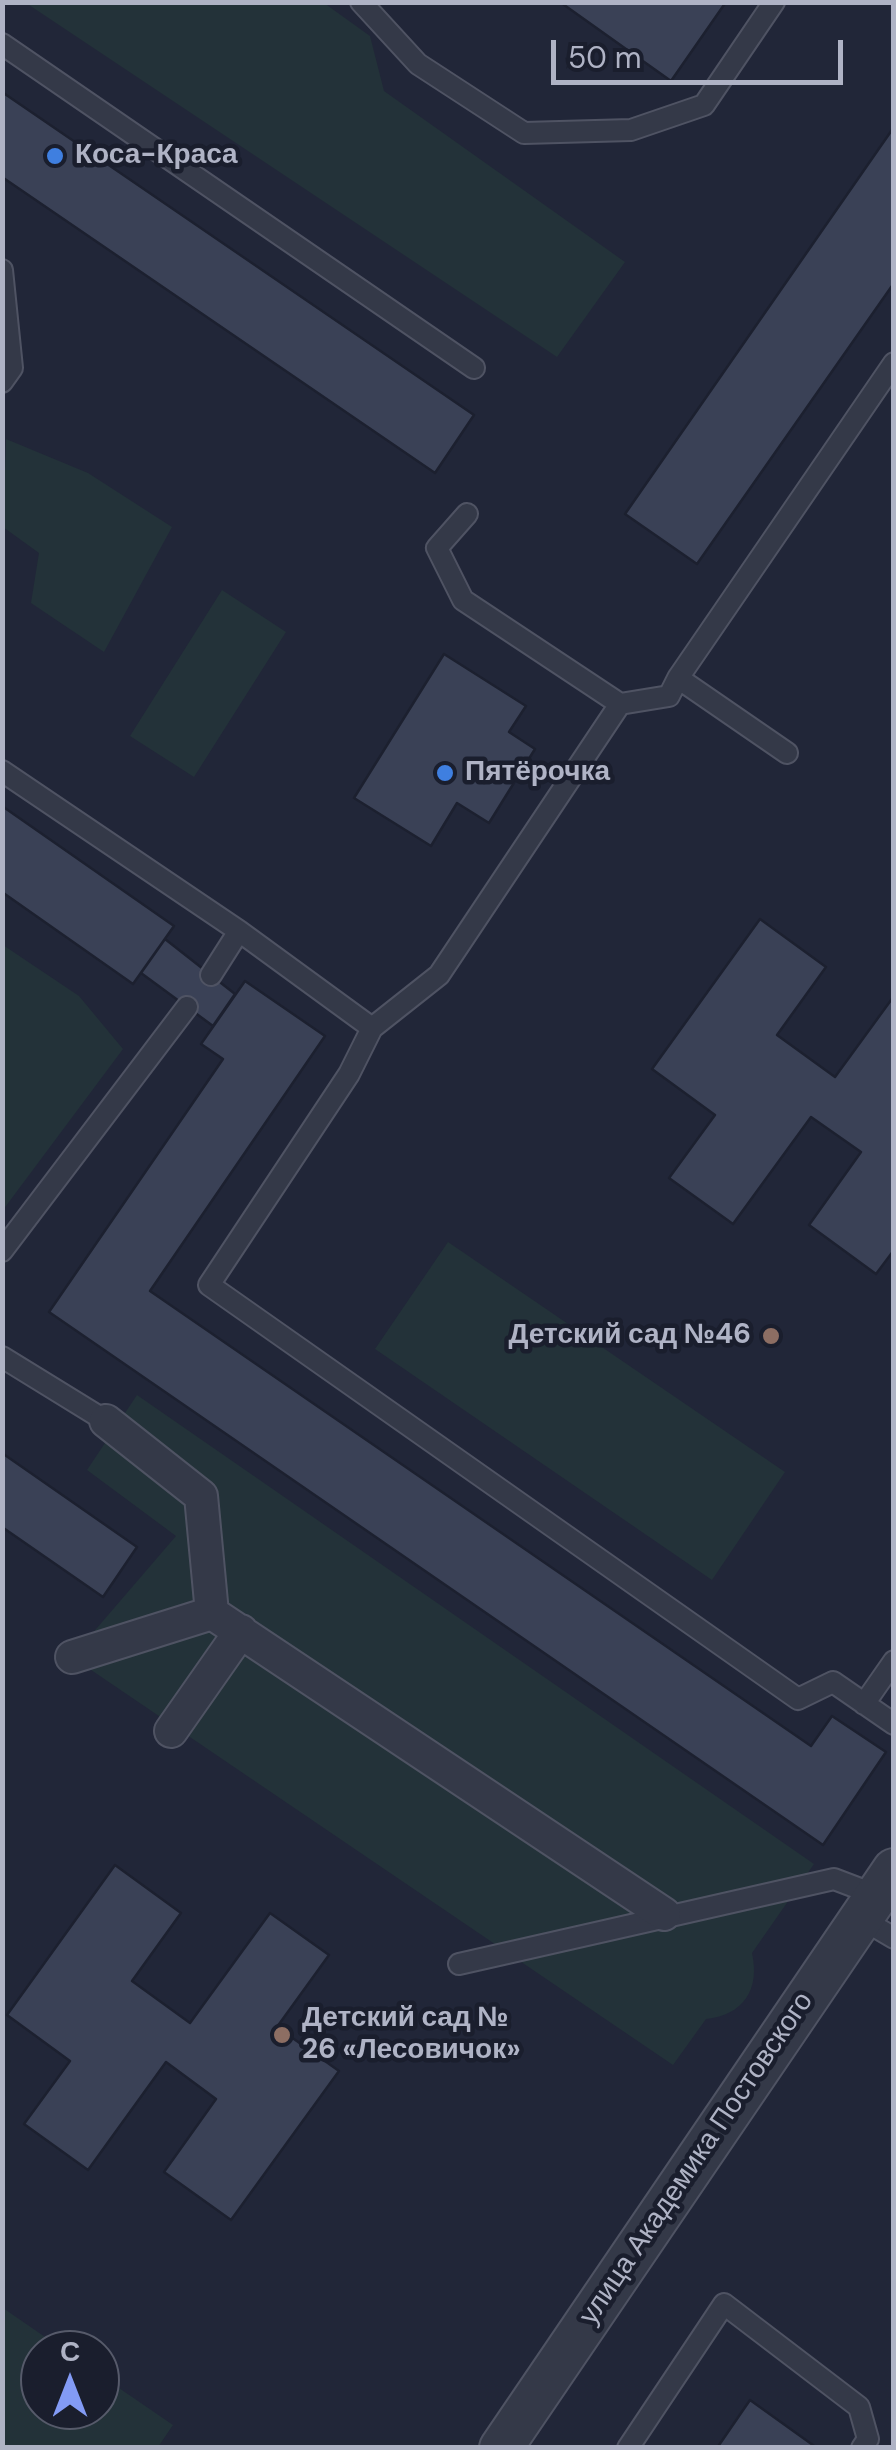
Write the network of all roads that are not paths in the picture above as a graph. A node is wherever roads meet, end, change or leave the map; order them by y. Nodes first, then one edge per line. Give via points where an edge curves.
1 (361, 2) edge
2 (774, 2) edge
3 (2, 44) edge
4 (2, 270) edge
5 (894, 364) edge
6 (474, 368) dead end
7 (2, 382) edge
8 (467, 514) dead end
9 (678, 678) junction
10 (620, 704) junction
11 (787, 753) dead end
12 (2, 771) edge
13 (238, 931) junction
14 (211, 975) dead end
15 (187, 1007) dead end
16 (372, 1028) junction
17 (2, 1251) edge
18 (2, 1357) edge
19 (106, 1422) joint
20 (212, 1613) junction
21 (242, 1631) junction
22 (72, 1657) dead end
23 (894, 1661) edge
24 (864, 1704) junction
25 (894, 1724) edge
26 (171, 1731) dead end
27 (881, 1906) edge
28 (664, 1914) junction
29 (460, 1964) dead end
30 (501, 2448) edge
31 (628, 2448) edge
32 (862, 2448) edge

1 - 2 lane via 418,64 524,133 631,130 704,105
3 - 6 lane
4 - 7 lane via 12,368
5 - 9 lane
8 - 10 lane via 437,548 463,600
9 - 10 lane via 669,696
9 - 11 lane
10 - 16 lane via 440,975
12 - 13 lane
13 - 14 lane
13 - 16 lane
15 - 17 lane
16 - 24 lane via 349,1074 209,1285 798,1699 832,1682
18 - 19 lane
19 - 20 street via 201,1496
20 - 21 street
20 - 22 street
21 - 26 street
21 - 28 street
23 - 24 lane
24 - 25 lane
27 - 28 lane via 834,1879
27 - 30 street, улица Академика Постовского
28 - 29 lane
31 - 32 lane via 724,2304 858,2406 868,2439

